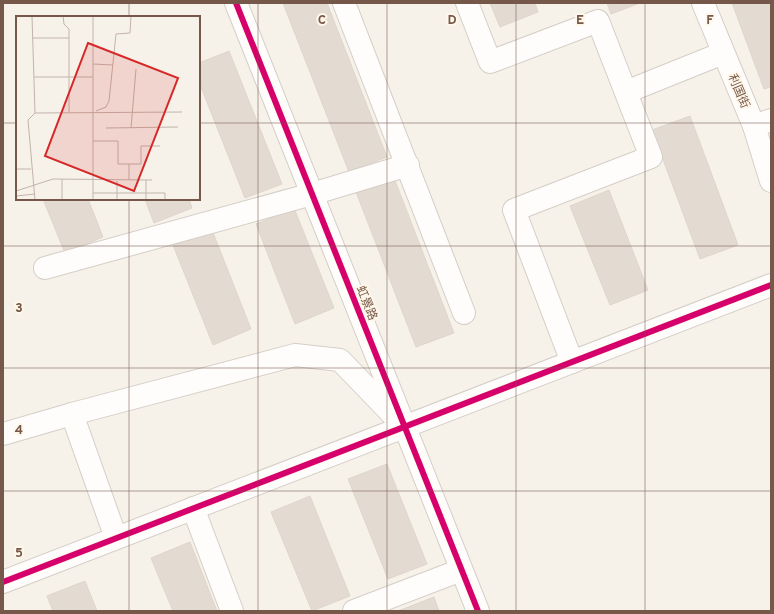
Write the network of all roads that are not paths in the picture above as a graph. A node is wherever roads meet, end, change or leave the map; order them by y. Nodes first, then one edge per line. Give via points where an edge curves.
1 (236, 3) edge
2 (344, 3) edge
3 (467, 3) edge
4 (703, 3) edge
5 (724, 53) junction
6 (626, 92) junction
7 (762, 123) edge
8 (408, 165) junction
9 (771, 181) edge
10 (312, 194) junction
11 (45, 268) dead end
12 (771, 285) edge
13 (464, 312) dead end
14 (572, 362) junction
15 (72, 414) junction
16 (404, 426) junction
17 (3, 434) edge
18 (193, 508) junction
19 (116, 538) junction
20 (461, 570) junction
21 (3, 582) edge
22 (232, 611) edge
23 (354, 611) edge
24 (478, 611) edge

1 - 10 street, 虹景路
2 - 8 street
3 - 6 street via 490,62 598,21
4 - 5 street, 利国街
5 - 6 street
5 - 7 street, 利国街
6 - 14 street via 651,158 514,210
7 - 9 street, 利国街
8 - 10 street
8 - 13 street
10 - 11 street
10 - 16 street, 虹景路
12 - 14 street
14 - 16 street
15 - 16 street via 295,355 340,360
15 - 17 street
15 - 19 street
16 - 18 street
16 - 20 street, 虹景路
18 - 19 street
18 - 22 street
19 - 21 street
20 - 23 street
20 - 24 street, 虹景路

